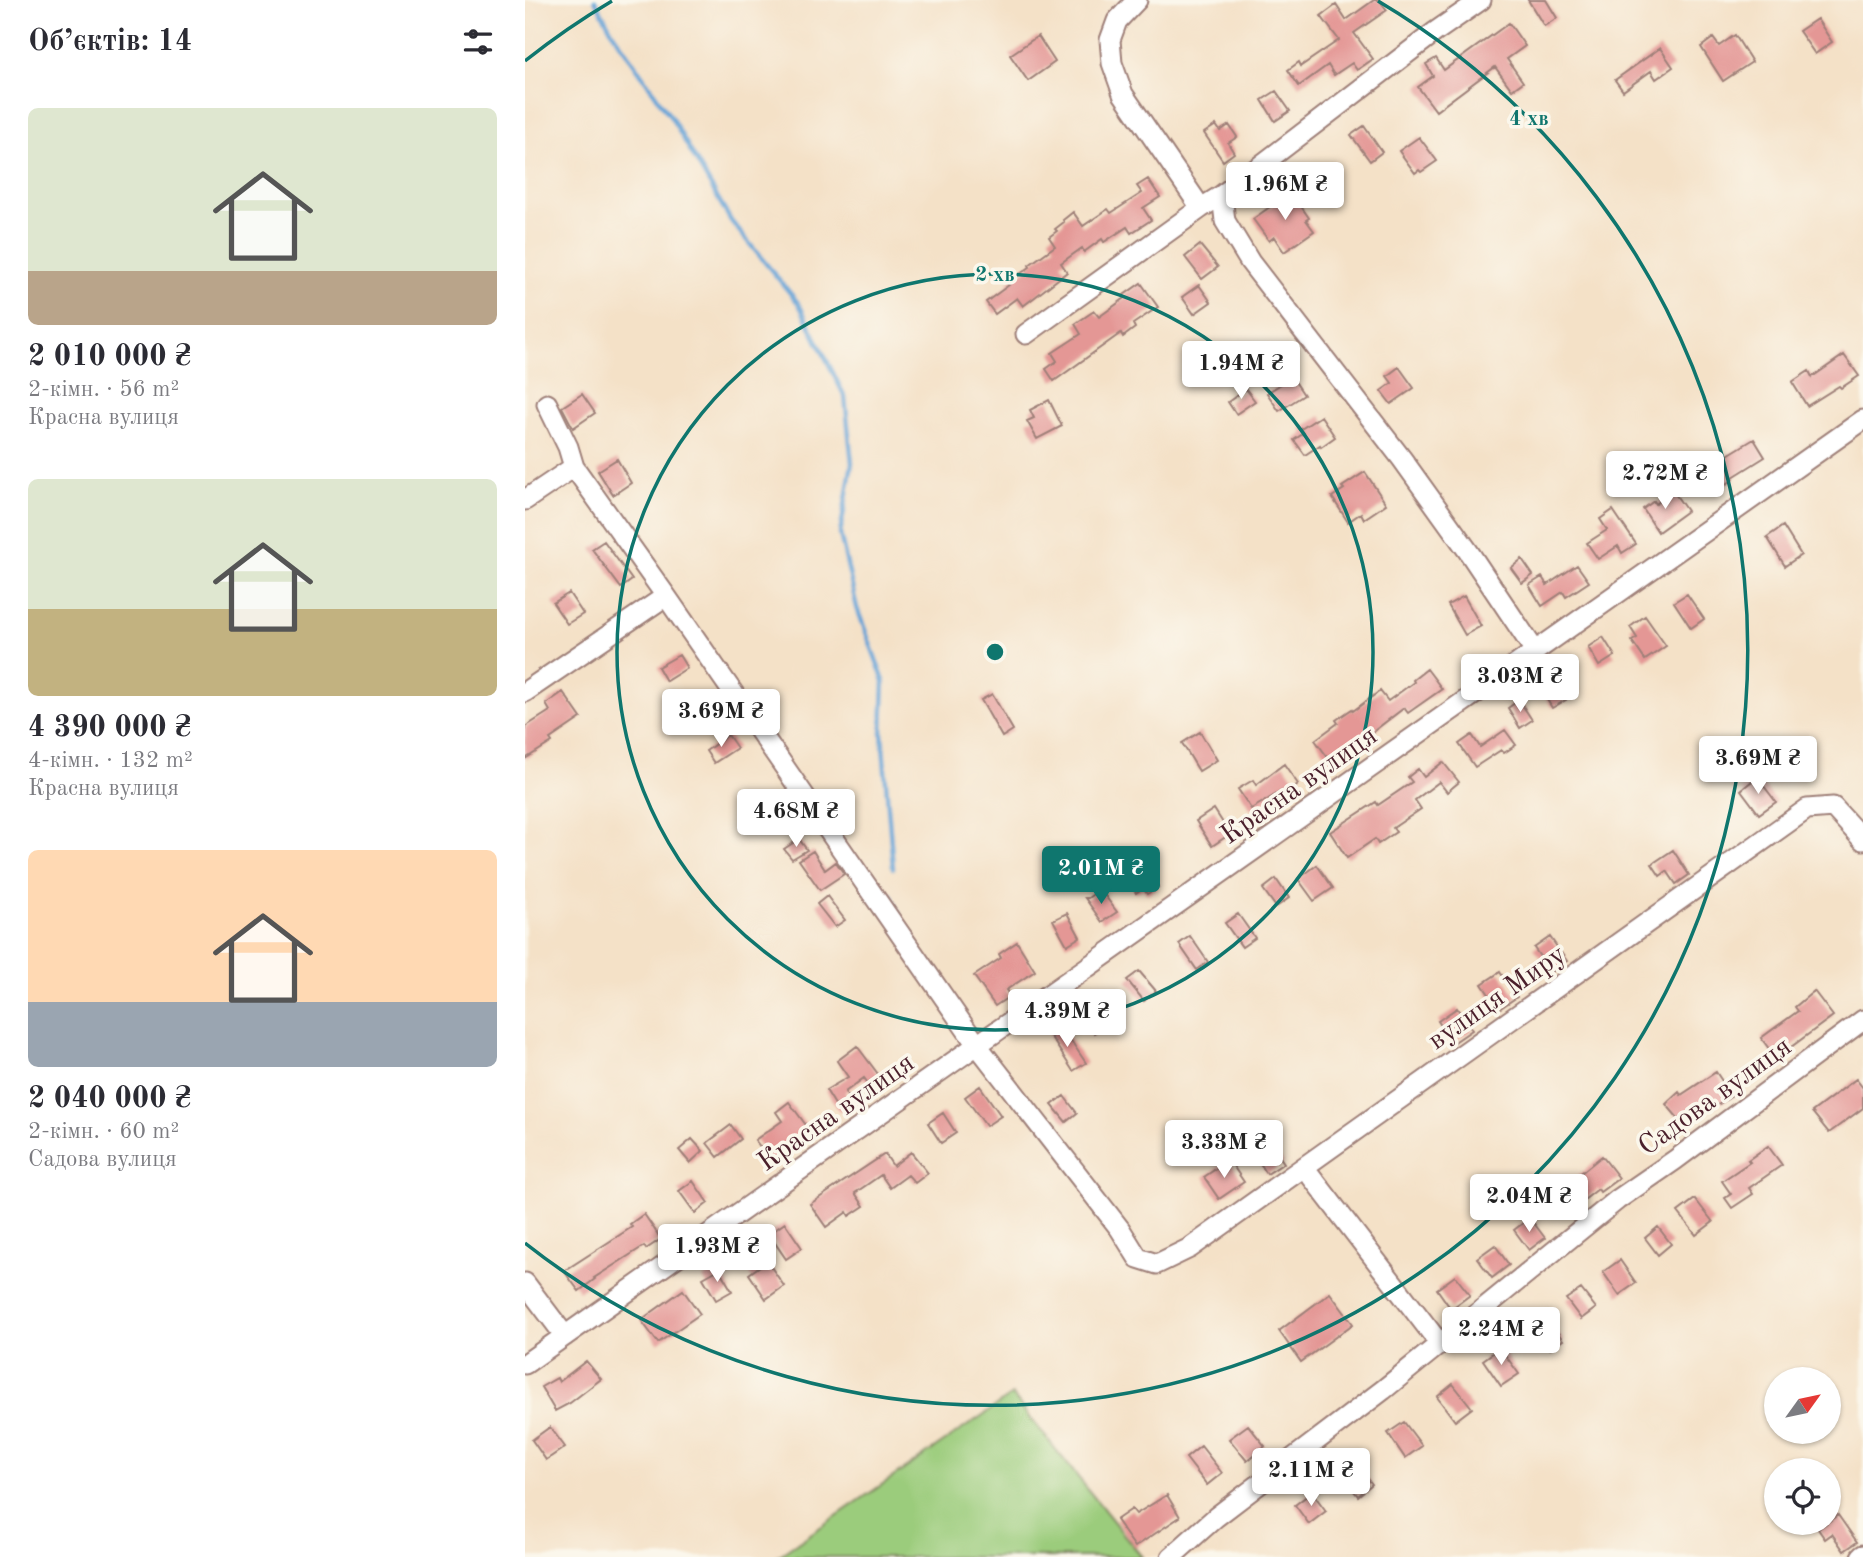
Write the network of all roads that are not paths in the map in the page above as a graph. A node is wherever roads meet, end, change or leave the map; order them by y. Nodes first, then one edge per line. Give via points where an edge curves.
1 (1137, 0) edge
2 (1481, 0) edge
3 (1222, 195) junction
4 (1201, 208) junction
5 (1026, 334) dead end
6 (547, 404) dead end
7 (1863, 420) edge
8 (574, 467) junction
9 (525, 500) edge
10 (666, 596) junction
11 (1535, 651) junction
12 (525, 692) edge
13 (1863, 839) edge
14 (1860, 1029) edge
15 (977, 1045) junction
16 (1304, 1167) junction
17 (525, 1283) edge
18 (565, 1336) junction
19 (1440, 1344) junction
20 (525, 1364) edge
21 (1171, 1557) edge

1 - 4 street via 1117,21 1110,40 1112,63 1123,94
2 - 3 street
3 - 4 street
3 - 11 street via 1225,221 1250,262 1402,458
4 - 5 street
6 - 8 street
7 - 11 street, Красна вулиця
8 - 9 street
8 - 10 street
10 - 12 street
10 - 15 street
11 - 15 street, Красна вулиця
13 - 16 street, вулиця Миру via 1833,807 1807,809
14 - 19 street, Садова вулиця via 1617,1200
15 - 16 street, вулиця Миру via 1138,1258 1157,1264 1191,1248
15 - 18 street, Красна вулиця
16 - 19 street
17 - 18 street
18 - 20 street, Красна вулиця
19 - 21 street, Садова вулиця

